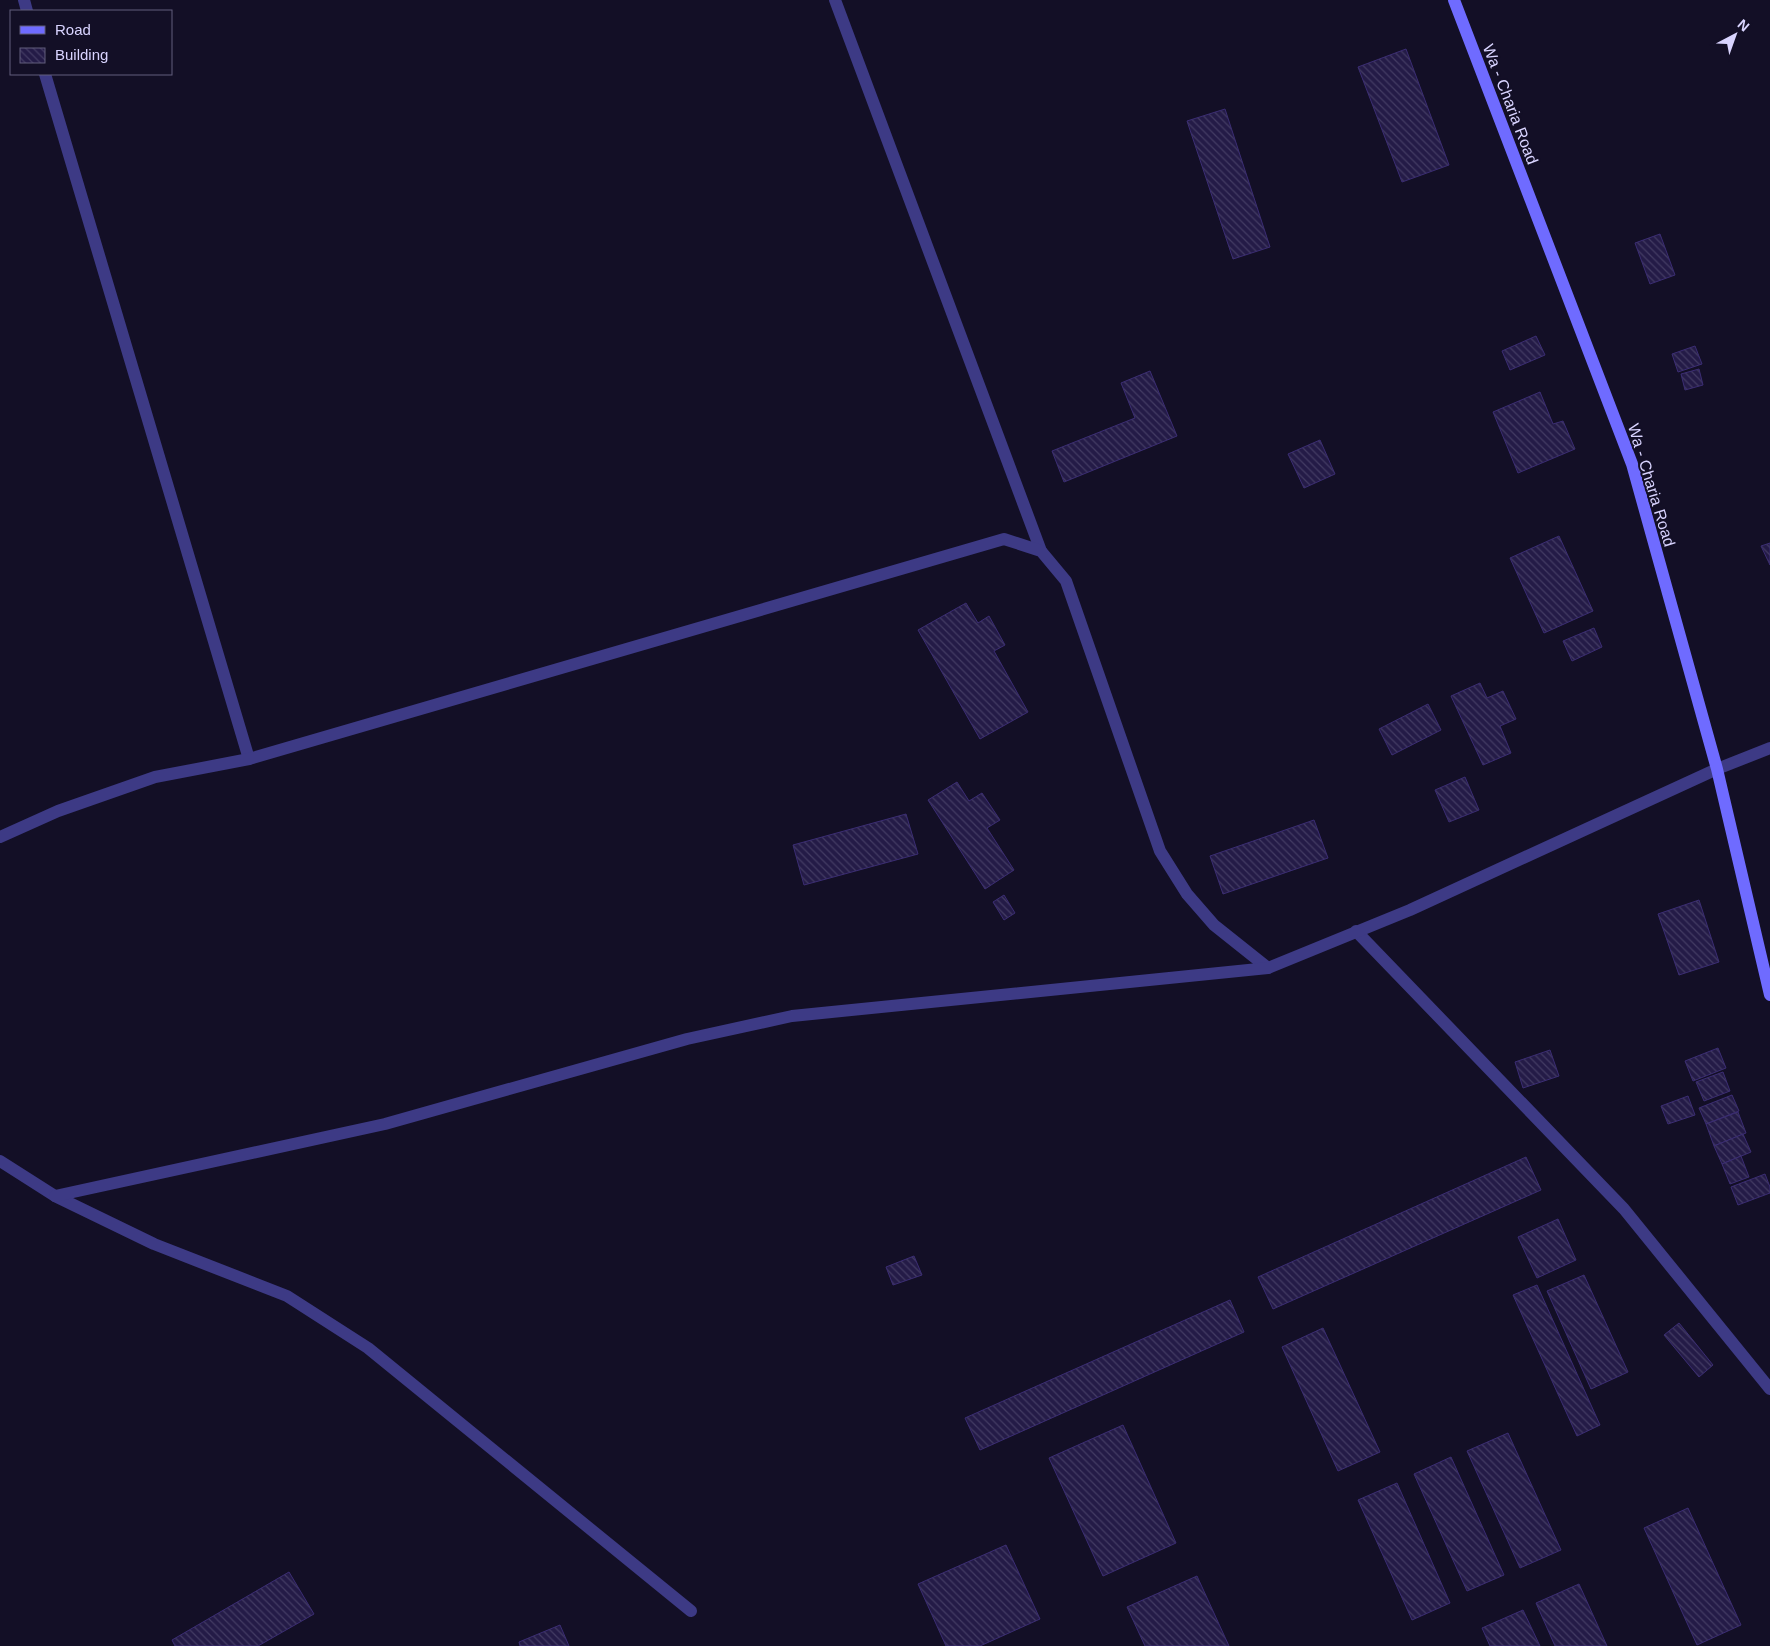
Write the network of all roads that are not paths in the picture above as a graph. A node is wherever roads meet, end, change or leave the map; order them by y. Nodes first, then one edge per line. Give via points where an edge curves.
1 (835, 0) edge
2 (1454, 0) edge
3 (46, 75) edge
4 (1040, 551) junction
5 (1770, 748) edge
6 (249, 759) junction
7 (1717, 769) junction
8 (0, 837) edge
9 (1356, 931) junction
10 (1268, 968) junction
11 (1770, 994) edge
12 (0, 1161) edge
13 (56, 1196) junction
14 (1770, 1389) edge
15 (691, 1611) dead end

1 - 4 street
2 - 7 street, Wa - Charia Road via 1632,464
3 - 6 street
4 - 6 street via 1004,539
4 - 10 street via 1066,580 1160,851 1187,894 1214,925
5 - 7 street
6 - 8 street via 155,777 58,811
7 - 9 street via 1410,910
7 - 11 street, Wa - Charia Road
9 - 10 street
9 - 14 street via 1624,1209
10 - 13 street via 792,1016 687,1039 385,1124
12 - 13 street
13 - 15 street via 154,1244 287,1296 368,1348

